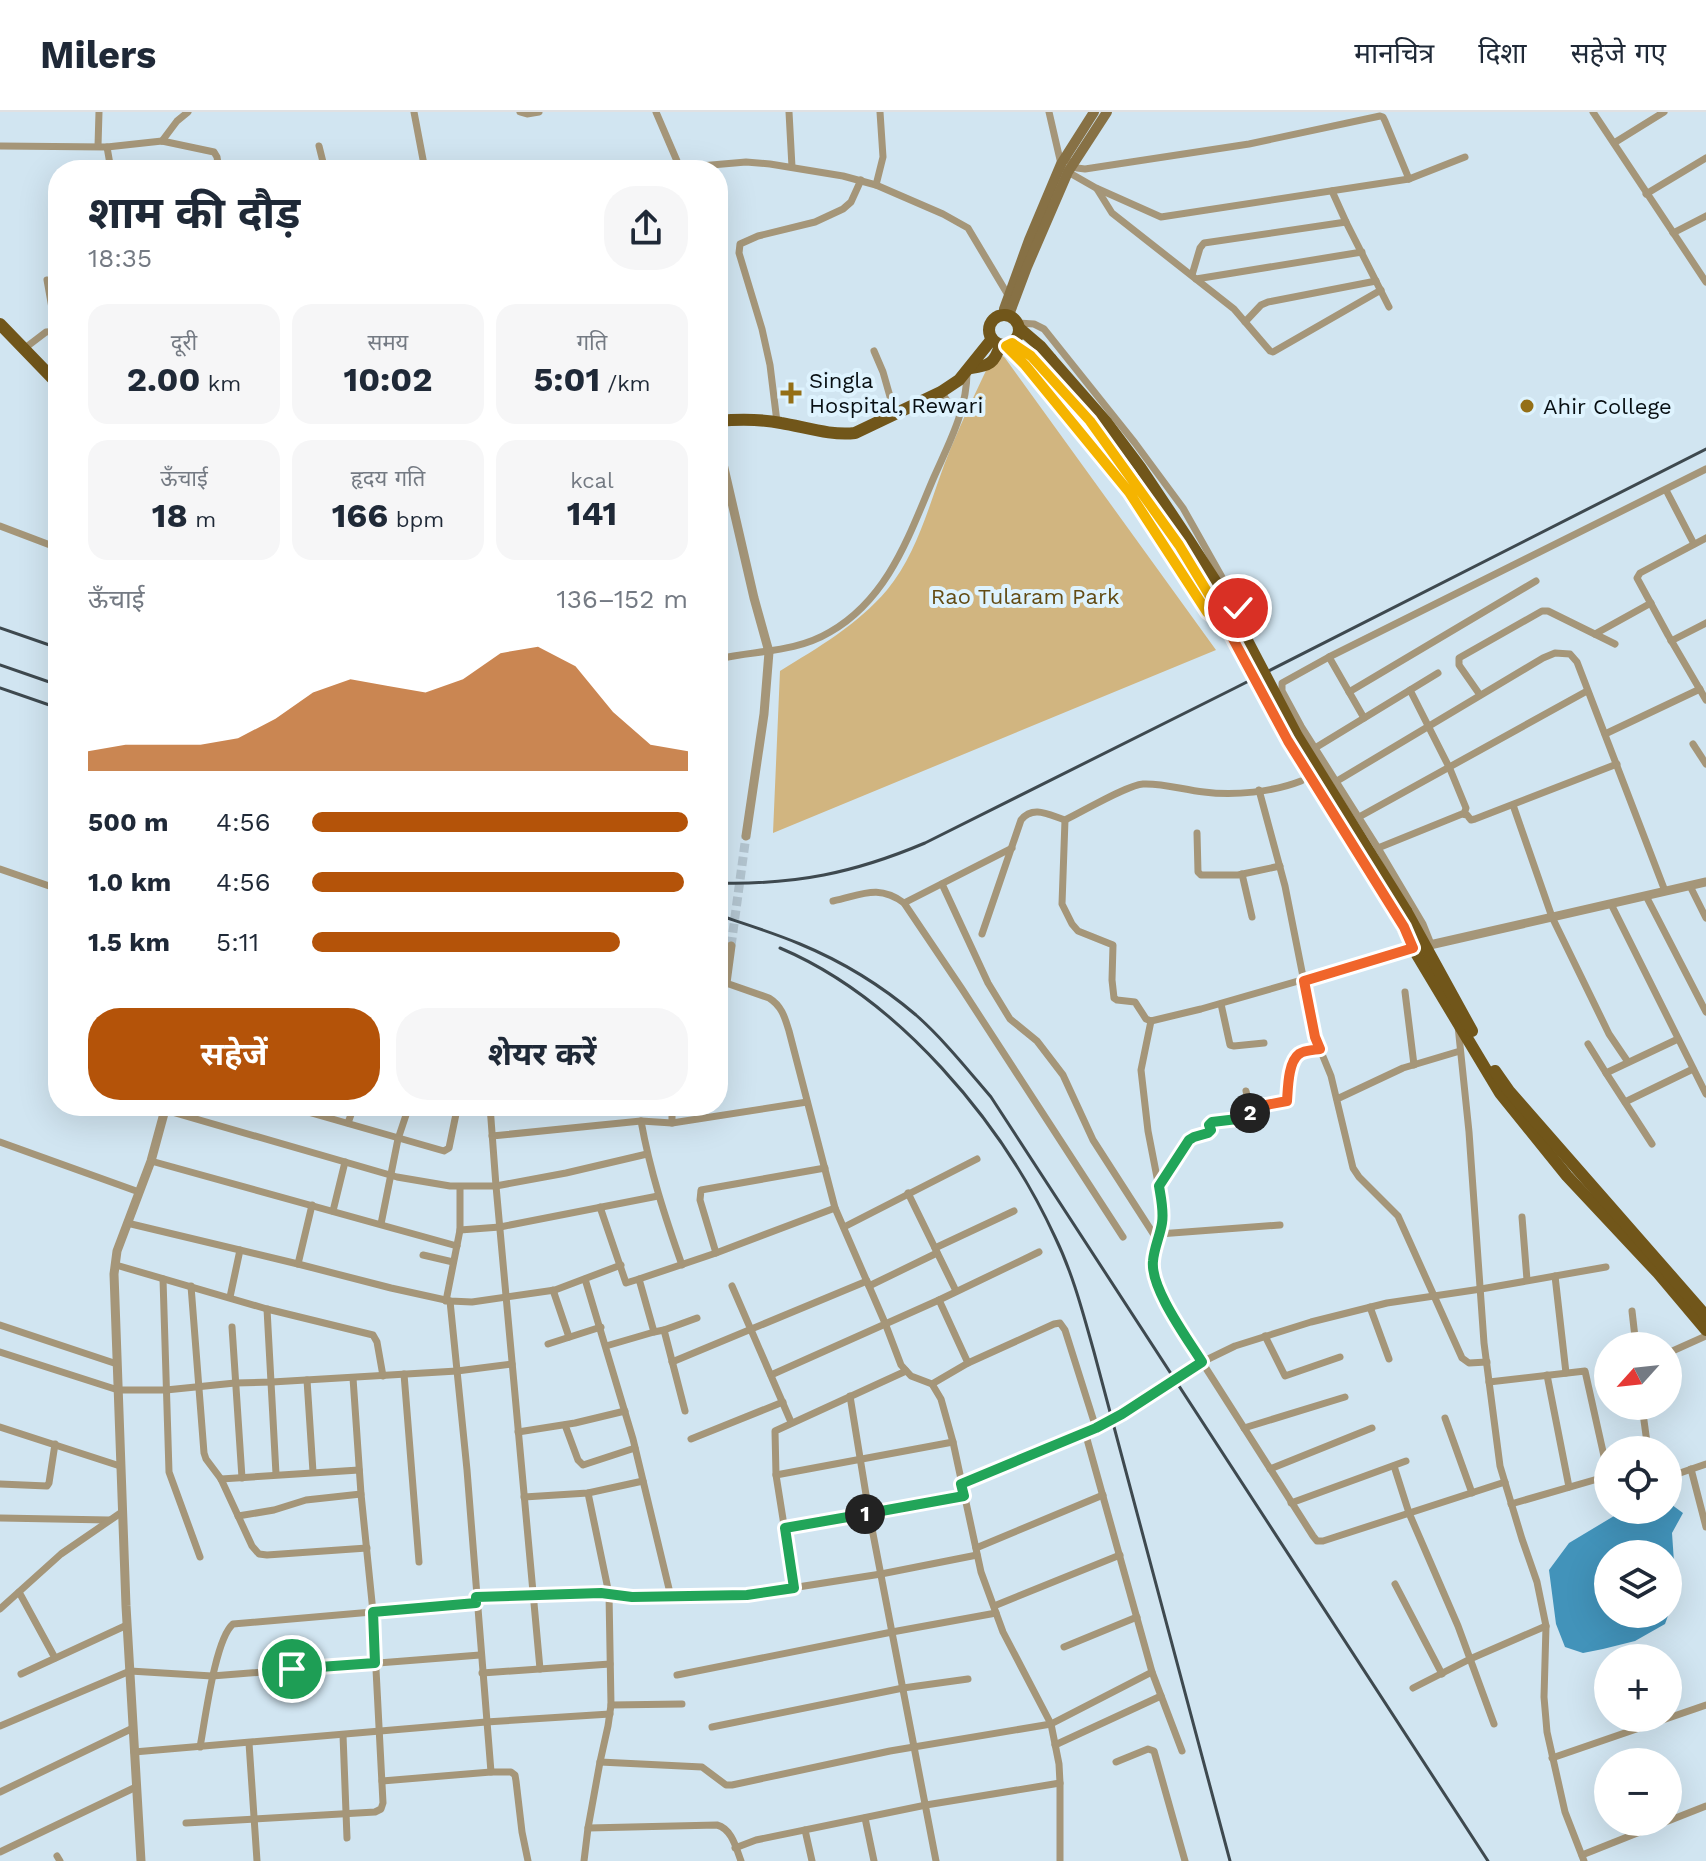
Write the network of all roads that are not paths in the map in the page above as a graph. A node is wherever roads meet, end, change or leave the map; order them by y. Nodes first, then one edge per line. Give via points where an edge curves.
1 (99, 112) edge
2 (188, 112) edge
3 (414, 112) edge
4 (520, 112) edge
5 (539, 112) edge
6 (656, 112) edge
7 (789, 112) edge
8 (880, 112) edge
9 (1049, 112) edge
10 (1094, 112) edge
11 (1107, 112) edge
12 (1593, 112) edge
13 (1664, 112) edge
14 (162, 141) junction
15 (1614, 143) junction
16 (0, 146) edge
17 (319, 146) dead end
18 (102, 147) junction
19 (1465, 157) dead end
20 (1706, 158) edge
21 (107, 160) edge
22 (217, 160) edge
23 (322, 160) edge
24 (423, 160) edge
25 (677, 160) edge
26 (728, 164) edge
27 (1067, 165) junction
28 (792, 167) junction
29 (1409, 179) junction
30 (861, 180) junction
31 (876, 185) junction
32 (1096, 188) junction
33 (1332, 191) junction
34 (1646, 194) junction
35 (1706, 216) edge
36 (1346, 222) junction
37 (1673, 233) junction
38 (1362, 252) junction
39 (1194, 277) junction
40 (47, 280) dead end
41 (1376, 281) junction
42 (1706, 282) edge
43 (48, 285) edge
44 (1381, 290) junction
45 (1008, 295) junction
46 (1389, 307) dead end
47 (1012, 320) junction
48 (1245, 322) junction
49 (0, 324) edge
50 (48, 332) edge
51 (1003, 343) junction
52 (25, 348) junction
53 (874, 351) dead end
54 (1047, 363) junction
55 (969, 370) junction
56 (48, 373) edge
57 (941, 392) junction
58 (961, 413) junction
59 (895, 414) junction
60 (728, 420) edge
61 (777, 422) junction
62 (1706, 469) edge
63 (728, 485) edge
64 (1666, 490) junction
65 (0, 526) edge
66 (1706, 538) edge
67 (48, 544) edge
68 (1694, 544) junction
69 (1536, 581) dead end
70 (1651, 603) junction
71 (1706, 623) edge
72 (1595, 634) junction
73 (1671, 641) junction
74 (1615, 644) dead end
75 (769, 652) junction
76 (1329, 657) junction
77 (728, 658) edge
78 (1438, 673) dead end
79 (1410, 690) junction
80 (1702, 690) edge
81 (1587, 691) junction
82 (1349, 692) junction
83 (1480, 695) junction
84 (1706, 700) edge
85 (1364, 718) junction
86 (1429, 726) junction
87 (1605, 734) junction
88 (1693, 744) dead end
89 (1315, 748) junction
90 (1617, 764) junction
91 (1706, 764) edge
92 (1450, 769) junction
93 (1301, 781) dead end
94 (1337, 781) junction
95 (1259, 790) junction
96 (1513, 805) junction
97 (1464, 814) junction
98 (1359, 817) junction
99 (1065, 820) junction
100 (1197, 833) dead end
101 (746, 836) tunnel mouth
102 (1012, 848) junction
103 (1378, 848) junction
104 (1280, 866) junction
105 (0, 869) edge
106 (1242, 874) junction
107 (1706, 882) edge
108 (942, 884) junction
109 (48, 886) edge
110 (1690, 886) junction
111 (1665, 891) junction
112 (1646, 896) junction
113 (833, 901) dead end
114 (904, 903) junction
115 (1611, 904) junction
116 (1252, 917) dead end
117 (1552, 917) junction
118 (1706, 918) edge
119 (982, 934) dead end
120 (731, 946) tunnel mouth
121 (1423, 946) junction
122 (728, 959) edge
123 (1304, 981) junction
124 (728, 988) edge
125 (1405, 992) dead end
126 (1456, 1002) junction
127 (1221, 1004) junction
128 (1706, 1012) edge
129 (1151, 1021) junction
130 (1457, 1023) junction
131 (1678, 1039) junction
132 (1264, 1043) dead end
133 (1588, 1044) dead end
134 (1320, 1049) junction
135 (1460, 1051) junction
136 (1628, 1062) junction
137 (1414, 1065) junction
138 (1693, 1069) junction
139 (1606, 1073) junction
140 (1246, 1091) dead end
141 (1706, 1094) edge
142 (1337, 1099) junction
143 (807, 1102) junction
144 (1625, 1102) junction
145 (1250, 1108) junction
146 (728, 1114) edge
147 (163, 1116) edge
148 (192, 1116) edge
149 (323, 1116) edge
150 (350, 1116) edge
151 (406, 1116) edge
152 (456, 1116) edge
153 (491, 1116) edge
154 (672, 1116) edge
155 (717, 1116) edge
156 (641, 1121) junction
157 (348, 1123) junction
158 (672, 1123) junction
159 (492, 1136) junction
160 (398, 1139) junction
161 (0, 1142) edge
162 (1652, 1144) dead end
163 (647, 1154) junction
164 (977, 1159) dead end
165 (151, 1161) junction
166 (345, 1162) junction
167 (825, 1168) junction
168 (390, 1174) junction
169 (496, 1186) junction
170 (1159, 1186) junction
171 (460, 1187) junction
172 (139, 1192) junction
173 (908, 1193) junction
174 (658, 1196) junction
175 (312, 1205) junction
176 (600, 1207) junction
177 (835, 1208) junction
178 (333, 1211) junction
179 (1014, 1211) dead end
180 (1522, 1217) dead end
181 (127, 1223) junction
182 (381, 1224) junction
183 (1280, 1225) dead end
184 (500, 1227) junction
185 (844, 1227) junction
186 (460, 1230) junction
187 (1123, 1237) dead end
188 (1158, 1238) junction
189 (457, 1246) junction
190 (240, 1250) junction
191 (936, 1251) junction
192 (1039, 1252) dead end
193 (716, 1253) junction
194 (423, 1255) dead end
195 (453, 1262) junction
196 (298, 1264) junction
197 (116, 1265) junction
198 (621, 1265) junction
199 (682, 1265) junction
200 (1606, 1267) dead end
201 (1555, 1276) junction
202 (163, 1279) junction
203 (585, 1279) junction
204 (639, 1279) junction
205 (1527, 1280) junction
206 (868, 1283) junction
207 (191, 1286) junction
208 (732, 1286) dead end
209 (1481, 1289) junction
210 (553, 1290) junction
211 (956, 1291) junction
212 (1435, 1295) junction
213 (230, 1297) junction
214 (507, 1298) junction
215 (939, 1300) junction
216 (448, 1301) junction
217 (1370, 1307) junction
218 (267, 1309) junction
219 (1632, 1311) dead end
220 (1706, 1316) edge
221 (697, 1318) dead end
222 (885, 1323) junction
223 (0, 1325) edge
224 (232, 1327) dead end
225 (601, 1327) junction
226 (664, 1330) junction
227 (751, 1330) junction
228 (654, 1332) junction
229 (1634, 1332) edge
230 (1706, 1333) edge
231 (1265, 1336) junction
232 (569, 1337) junction
233 (548, 1344) dead end
234 (606, 1346) junction
235 (1682, 1346) edge
236 (0, 1352) edge
237 (1340, 1357) dead end
238 (1389, 1359) dead end
239 (672, 1362) junction
240 (1202, 1362) junction
241 (1487, 1362) junction
242 (968, 1363) junction
243 (117, 1364) junction
244 (512, 1364) junction
245 (457, 1371) junction
246 (906, 1371) junction
247 (1566, 1373) junction
248 (404, 1374) junction
249 (771, 1375) junction
250 (1547, 1375) junction
251 (383, 1376) junction
252 (353, 1378) junction
253 (307, 1380) junction
254 (272, 1382) junction
255 (1489, 1382) junction
256 (235, 1383) junction
257 (932, 1384) junction
258 (199, 1386) junction
259 (118, 1390) junction
260 (166, 1390) junction
261 (850, 1396) junction
262 (1345, 1397) dead end
263 (783, 1402) junction
264 (625, 1411) junction
265 (685, 1411) dead end
266 (1445, 1418) dead end
267 (791, 1422) junction
268 (565, 1425) junction
269 (0, 1427) edge
270 (1096, 1428) junction
271 (1244, 1428) junction
272 (1372, 1428) dead end
273 (518, 1432) junction
274 (1085, 1432) junction
275 (1600, 1436) edge
276 (691, 1439) dead end
277 (953, 1442) junction
278 (55, 1444) junction
279 (635, 1448) junction
280 (860, 1460) junction
281 (1406, 1461) dead end
282 (1706, 1464) edge
283 (120, 1466) junction
284 (1394, 1466) junction
285 (1270, 1469) junction
286 (1691, 1469) junction
287 (359, 1470) junction
288 (313, 1472) junction
289 (1682, 1472) edge
290 (276, 1474) junction
291 (776, 1475) junction
292 (242, 1478) junction
293 (221, 1479) junction
294 (1594, 1479) edge
295 (643, 1481) junction
296 (1505, 1482) junction
297 (0, 1484) edge
298 (961, 1484) junction
299 (1569, 1487) junction
300 (588, 1493) junction
301 (1472, 1493) junction
302 (361, 1494) junction
303 (1103, 1495) junction
304 (964, 1496) junction
305 (524, 1497) junction
306 (1291, 1503) junction
307 (1511, 1504) junction
308 (122, 1512) junction
309 (869, 1513) junction
310 (1409, 1513) junction
311 (238, 1516) junction
312 (0, 1518) edge
313 (111, 1520) junction
314 (1706, 1527) edge
315 (785, 1528) junction
316 (367, 1548) junction
317 (976, 1552) junction
318 (1120, 1555) junction
319 (200, 1557) dead end
320 (419, 1562) dead end
321 (881, 1574) junction
322 (1395, 1584) dead end
323 (794, 1588) junction
324 (19, 1592) junction
325 (609, 1594) junction
326 (533, 1595) junction
327 (671, 1597) junction
328 (476, 1600) junction
329 (0, 1609) edge
330 (995, 1610) junction
331 (373, 1612) junction
332 (1137, 1617) junction
333 (127, 1625) junction
334 (1546, 1626) junction
335 (892, 1632) junction
336 (1064, 1647) dead end
337 (480, 1655) junction
338 (55, 1658) junction
339 (1470, 1659) junction
340 (375, 1663) junction
341 (610, 1664) junction
342 (540, 1669) junction
343 (130, 1671) junction
344 (1152, 1672) junction
345 (482, 1673) junction
346 (21, 1674) dead end
347 (1442, 1674) junction
348 (677, 1675) dead end
349 (212, 1676) junction
350 (968, 1679) dead end
351 (903, 1688) junction
352 (1413, 1688) dead end
353 (1161, 1696) junction
354 (682, 1704) dead end
355 (1706, 1705) edge
356 (610, 1710) junction
357 (486, 1722) junction
358 (1051, 1724) junction
359 (1494, 1724) dead end
360 (0, 1726) edge
361 (712, 1727) dead end
362 (133, 1728) junction
363 (379, 1732) junction
364 (343, 1735) junction
365 (249, 1743) junction
366 (1055, 1745) junction
367 (200, 1747) junction
368 (915, 1747) junction
369 (1182, 1751) dead end
370 (134, 1752) junction
371 (1552, 1758) junction
372 (600, 1762) junction
373 (1116, 1762) dead end
374 (491, 1772) junction
375 (382, 1781) junction
376 (1060, 1783) junction
377 (136, 1787) junction
378 (0, 1792) edge
379 (926, 1805) junction
380 (1706, 1806) edge
381 (345, 1813) junction
382 (1682, 1815) edge
383 (865, 1818) junction
384 (254, 1819) junction
385 (186, 1823) dead end
386 (588, 1828) junction
387 (805, 1830) junction
388 (1632, 1836) edge
389 (347, 1838) dead end
390 (735, 1848) junction
391 (0, 1852) edge
392 (1583, 1858) edge
393 (141, 1861) edge
394 (257, 1861) edge
395 (528, 1861) edge
396 (584, 1861) edge
397 (741, 1861) edge
398 (812, 1861) edge
399 (874, 1861) edge
400 (936, 1861) edge
401 (1060, 1861) edge
402 (1185, 1861) edge

1 - 18 street
2 - 14 street
3 - 24 street
4 - 5 street
6 - 25 street
7 - 28 street
8 - 31 street via 883,157
9 - 27 street
10 - 27 main road
11 - 27 main road
12 - 15 street
13 - 15 street
14 - 18 street
14 - 22 street via 214,152
15 - 34 street
16 - 18 street
17 - 23 street
18 - 21 street
19 - 29 street
20 - 34 street
26 - 28 street
27 - 29 street via 1085,169 1380,116
27 - 32 street
27 - 45 main road via 1040,212
27 - 47 main road
28 - 30 street
29 - 33 street
30 - 31 street
30 - 61 street via 843,209 740,244 770,365
31 - 45 street via 968,228
32 - 33 street via 1161,217
32 - 39 street via 1112,213
33 - 36 street
34 - 37 street
35 - 37 street
36 - 38 street
36 - 39 street via 1207,242 1200,248
37 - 42 street
38 - 39 street
38 - 41 street
39 - 48 street
40 - 43 street
41 - 44 street
41 - 48 street via 1268,302
44 - 46 street
44 - 48 street via 1273,352
45 - 47 main road
47 - 51 main road via 1018,337
47 - 51 main road via 994,318 989,326 989,335
47 - 51 street via 1044,329 1155,468 1236,602 1238,614 1231,621 1220,622 1203,607 1129,492
47 - 54 main road via 1040,346
49 - 52 main road
50 - 52 street
51 - 54 main road
51 - 55 main road via 994,361
52 - 56 main road
53 - 59 street
54 - 121 main road, bridge via 1107,423 1219,587 1297,736
55 - 57 main road
55 - 58 street
57 - 58 street
57 - 59 main road
58 - 75 street via 903,552 881,586 834,630 805,645
59 - 61 main road via 845,434
60 - 61 main road
62 - 64 street
63 - 75 street
64 - 68 street
64 - 76 street
65 - 67 street
66 - 68 street
68 - 70 street via 1638,575
69 - 82 street
70 - 72 street
70 - 73 street
71 - 73 street
72 - 74 street
72 - 83 street via 1548,611 1538,613 1459,658
73 - 80 street
75 - 77 street
75 - 101 street
76 - 82 street
76 - 89 street via 1281,686
78 - 79 street
79 - 85 street
79 - 86 street
80 - 84 street
80 - 87 street
81 - 83 street via 1577,662 1570,654 1555,653
81 - 87 street
81 - 92 street
82 - 85 street
83 - 86 street
85 - 89 street
86 - 92 street
86 - 94 street
87 - 90 street
88 - 91 street
89 - 94 street
90 - 96 street
90 - 111 street
92 - 97 street
92 - 98 street
93 - 95 street
94 - 98 street
95 - 99 street via 1228,794 1139,784
95 - 104 street
96 - 97 street via 1471,820
96 - 117 street
97 - 103 street
98 - 103 street
99 - 102 street via 1029,812
99 - 129 street via 1062,904 1078,931 1113,945 1113,996 1135,1002
100 - 106 street via 1199,875
102 - 108 street
102 - 119 street
103 - 121 street via 1423,924
104 - 106 street
104 - 123 street
105 - 109 street
106 - 116 street
107 - 110 street
108 - 114 street
108 - 188 street via 988,983 1010,1019 1037,1041 1063,1075 1093,1140
110 - 111 street
110 - 118 street
111 - 112 street
112 - 115 street
112 - 128 street
113 - 114 street via 881,891
114 - 187 street
115 - 117 street
115 - 131 street
117 - 121 street
117 - 136 street
120 - 122 street
121 - 123 street
121 - 126 main road
121 - 130 main road
123 - 127 street
123 - 134 street
124 - 143 street via 769,998 779,1006
125 - 137 street
126 - 130 street
126 - 220 main road via 1509,1091
127 - 129 street
127 - 132 street via 1230,1045
129 - 170 street via 1141,1070
130 - 135 street
130 - 230 main road via 1500,1093
131 - 136 street
131 - 138 street
133 - 139 street
134 - 142 street
134 - 145 street via 1296,1058 1287,1101
135 - 137 street
135 - 209 street
136 - 139 street
137 - 142 street
138 - 141 street
138 - 144 street
139 - 144 street
140 - 145 street
142 - 212 street via 1355,1173 1398,1216
143 - 146 street
143 - 167 street
144 - 162 street
145 - 170 street via 1246,1118 1212,1122 1208,1133 1191,1138
147 - 165 street
148 - 166 street
149 - 157 street
150 - 157 street
151 - 160 street
152 - 160 street via 448,1150
153 - 159 street
154 - 158 street
155 - 158 street
156 - 158 street
156 - 159 street
156 - 163 street
157 - 160 street
159 - 169 street
160 - 168 street
161 - 172 street
163 - 169 street
163 - 174 street
164 - 173 street
165 - 172 street
165 - 175 street
166 - 168 street
166 - 178 street
167 - 177 street
167 - 193 street via 701,1190
168 - 171 street
168 - 182 street
169 - 171 street
169 - 184 street
170 - 188 street via 1163,1212
171 - 186 street
172 - 181 street
173 - 185 street
173 - 191 street
174 - 176 street
174 - 199 street
175 - 178 street
175 - 196 street
176 - 184 street
176 - 198 street
177 - 185 street
177 - 193 street
178 - 182 street
179 - 191 street
180 - 205 street
181 - 190 street
181 - 197 street
182 - 189 street
183 - 188 street
184 - 186 street
184 - 214 street
185 - 206 street
186 - 189 street
188 - 240 street via 1154,1277
189 - 195 street
190 - 196 street
190 - 213 street
191 - 206 street
191 - 211 street
192 - 211 street
193 - 199 street
194 - 195 street
195 - 216 street
196 - 216 street
197 - 202 street
197 - 243 street
198 - 203 street
198 - 204 street via 626,1283
199 - 204 street
200 - 201 street
201 - 205 street
201 - 247 street
202 - 207 street
202 - 260 street
203 - 210 street
203 - 225 street
204 - 228 street
205 - 209 street
206 - 222 street
206 - 227 street
207 - 213 street
207 - 258 street
208 - 227 street
209 - 212 street
209 - 241 street
210 - 214 street
210 - 232 street
211 - 215 street
212 - 217 street
212 - 241 street via 1462,1358
213 - 218 street
214 - 216 street
214 - 244 street
215 - 222 street
215 - 242 street
216 - 245 street
217 - 231 street
217 - 238 street
218 - 251 street via 373,1335
218 - 254 street
219 - 229 street
221 - 226 street
222 - 246 street
222 - 249 street
223 - 243 street
224 - 256 street
225 - 232 street
225 - 234 street
226 - 228 street
226 - 239 street
227 - 239 street
227 - 249 street
228 - 234 street
230 - 235 street
231 - 237 street via 1285,1376
231 - 240 street
232 - 233 street
234 - 264 street
236 - 259 street
239 - 265 street
240 - 270 street
240 - 271 street
241 - 255 street
242 - 257 street
242 - 270 street via 1060,1323
243 - 259 street
244 - 245 street
244 - 273 street
245 - 248 street
245 - 328 street
246 - 257 street
246 - 261 street
247 - 250 street
247 - 275 street via 1586,1373
248 - 251 street
248 - 320 street
249 - 263 street
250 - 255 street
250 - 299 street
251 - 252 street
252 - 253 street
252 - 287 street
253 - 254 street
253 - 288 street
254 - 256 street
254 - 290 street
255 - 296 street
256 - 258 street
256 - 292 street
257 - 277 street
258 - 260 street
258 - 293 street via 204,1453
259 - 260 street
259 - 283 street
260 - 319 street via 169,1472
261 - 267 street
261 - 280 street
262 - 271 street
263 - 267 street
263 - 276 street
264 - 268 street
264 - 279 street
266 - 301 street
267 - 291 street via 775,1431
268 - 273 street
268 - 279 street via 583,1465
269 - 278 street
270 - 274 street
271 - 285 street
272 - 285 street
273 - 305 street
274 - 298 street
274 - 303 street
277 - 280 street
277 - 298 street
278 - 283 street
278 - 297 street via 47,1486
279 - 295 street
280 - 291 street
280 - 309 street
281 - 284 street
282 - 286 street
283 - 308 street
284 - 306 street
284 - 310 street
285 - 306 street
286 - 289 street
286 - 314 street
287 - 288 street
287 - 302 street
288 - 290 street
290 - 292 street
291 - 315 street
292 - 293 street
293 - 311 street
294 - 299 street
295 - 300 street
295 - 327 street
296 - 301 street
296 - 307 street
298 - 304 street
299 - 307 street
300 - 305 street
300 - 325 street
301 - 310 street
302 - 311 street
302 - 316 street
303 - 317 street
303 - 318 street
304 - 309 street
304 - 317 street
305 - 326 street
306 - 310 street via 1317,1541
307 - 334 street
308 - 313 street
308 - 333 street
309 - 315 street
309 - 321 street
310 - 339 street
311 - 316 street via 259,1554
312 - 313 street
313 - 324 street via 61,1554
315 - 323 street
316 - 331 street
317 - 321 street
317 - 330 street
318 - 330 street
318 - 332 street
321 - 323 street
321 - 335 street
322 - 347 street
323 - 327 street
324 - 329 street
324 - 338 street
325 - 326 street
325 - 327 street
325 - 341 street
326 - 328 street
326 - 342 street
328 - 331 street
328 - 337 street
330 - 335 street
330 - 358 street
331 - 340 street
331 - 349 street via 233,1624
332 - 336 street
332 - 344 street
333 - 338 street
333 - 343 street
334 - 339 street
334 - 371 street via 1544,1697
335 - 348 street
335 - 351 street
337 - 340 street
337 - 345 street
338 - 346 street
339 - 347 street
339 - 359 street
340 - 349 street
340 - 363 street
341 - 342 street
341 - 356 street
342 - 345 street
343 - 349 street
343 - 360 street
343 - 362 street
344 - 353 street
344 - 358 street
345 - 357 street
347 - 352 street
349 - 367 street
350 - 351 street
351 - 361 street
351 - 368 street
353 - 366 street
353 - 369 street
354 - 356 street
355 - 371 street
356 - 357 street
356 - 372 street
357 - 363 street
357 - 374 street
358 - 366 street
358 - 368 street
362 - 370 street
362 - 378 street
363 - 364 street
363 - 375 street
364 - 365 street
364 - 381 street
365 - 367 street
365 - 384 street
366 - 376 street
367 - 370 street
368 - 372 street via 732,1785 702,1767
368 - 379 street
370 - 377 street
371 - 392 street
372 - 386 street
373 - 402 street via 1154,1751
374 - 375 street
374 - 395 street via 515,1775
375 - 381 street via 381,1809
376 - 379 street
376 - 401 street
377 - 391 street
377 - 393 street
379 - 383 street
379 - 400 street
380 - 382 street
381 - 384 street
381 - 389 street
383 - 387 street
383 - 399 street
384 - 385 street
384 - 394 street
386 - 390 street via 717,1825 728,1832
386 - 396 street
387 - 390 street
387 - 398 street
388 - 392 street
390 - 397 street

